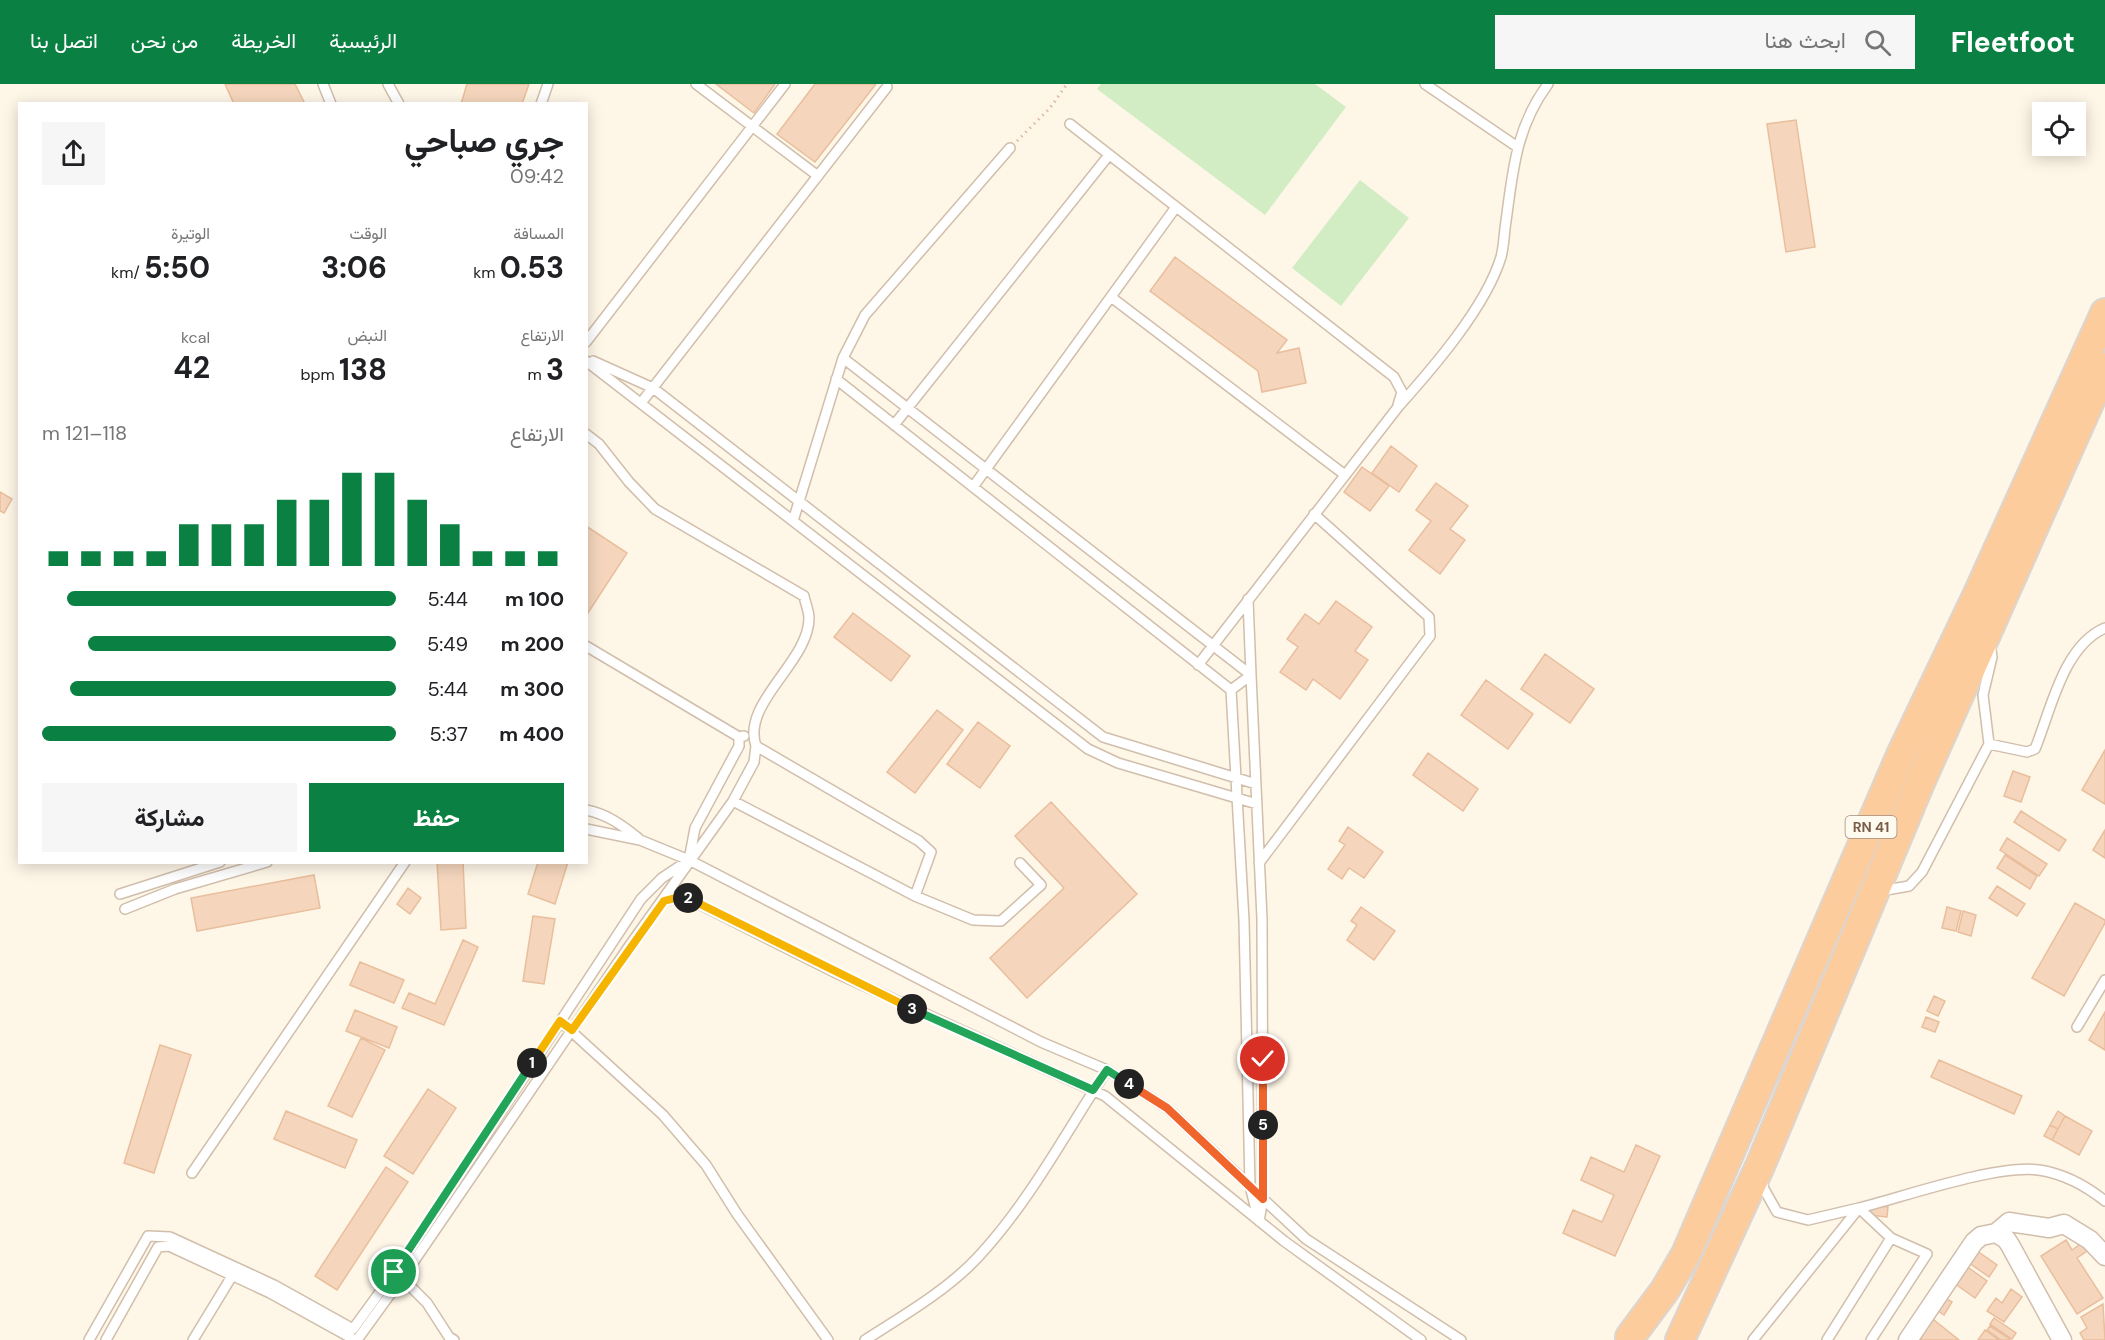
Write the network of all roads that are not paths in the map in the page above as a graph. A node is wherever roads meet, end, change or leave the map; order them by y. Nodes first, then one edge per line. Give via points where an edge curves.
1 (323, 84) edge
2 (388, 84) edge
3 (548, 84) edge
4 (696, 84) edge
5 (785, 84) edge
6 (1425, 84) edge
7 (1548, 84) edge
8 (887, 87) dead end
9 (330, 102) edge
10 (398, 102) edge
11 (543, 102) edge
12 (1070, 124) dead end
13 (752, 127) junction
14 (1516, 146) junction
15 (1010, 148) road end
16 (1109, 154) junction
17 (818, 176) junction
18 (1176, 207) junction
19 (1111, 297) junction
20 (2105, 313) edge
21 (588, 339) edge
22 (843, 358) junction
23 (588, 360) edge
24 (588, 361) edge
25 (2105, 367) edge
26 (836, 379) junction
27 (653, 388) junction
28 (641, 403) junction
29 (1398, 407) junction
30 (907, 408) junction
31 (2105, 413) edge
32 (894, 425) junction
33 (588, 436) edge
34 (986, 469) junction
35 (1345, 475) junction
36 (2054, 486) junction
37 (973, 487) junction
38 (799, 501) junction
39 (1314, 514) junction
40 (793, 521) junction
41 (1248, 599) junction
42 (2105, 628) edge
43 (1989, 632) junction
44 (1213, 645) junction
45 (588, 646) edge
46 (1198, 665) junction
47 (1251, 675) junction
48 (1231, 690) junction
49 (752, 734) junction
50 (739, 737) junction
51 (1989, 744) junction
52 (756, 746) junction
53 (1236, 778) junction
54 (1256, 784) junction
55 (1237, 799) junction
56 (733, 801) junction
57 (1257, 804) junction
58 (588, 810) edge
59 (588, 829) edge
60 (640, 840) junction
61 (689, 860) junction
62 (1259, 863) junction
63 (214, 864) edge
64 (260, 864) edge
65 (404, 864) edge
66 (1020, 864) dead end
67 (1875, 892) junction
68 (120, 894) dead end
69 (915, 896) junction
70 (664, 901) junction
71 (125, 909) dead end
72 (2105, 980) edge
73 (560, 1021) junction
74 (2077, 1027) dead end
75 (572, 1030) junction
76 (1107, 1070) junction
77 (1093, 1090) junction
78 (1760, 1166) junction
79 (192, 1173) dead end
80 (1250, 1186) junction
81 (1263, 1199) junction
82 (2105, 1201) edge
83 (1858, 1208) junction
84 (1259, 1221) junction
85 (1996, 1233) junction
86 (1891, 1238) junction
87 (2105, 1256) edge
88 (399, 1275) junction
89 (232, 1276) junction
90 (2055, 1336) edge
91 (1637, 1339) edge
92 (89, 1340) edge
93 (106, 1340) edge
94 (193, 1340) edge
95 (356, 1340) edge
96 (454, 1340) edge
97 (828, 1340) edge
98 (865, 1340) edge
99 (1421, 1340) edge
100 (1461, 1340) edge
101 (1680, 1340) edge
102 (1753, 1340) edge
103 (1827, 1340) edge
104 (1871, 1340) edge
105 (1908, 1340) edge

1 - 9 lane
2 - 10 lane
3 - 11 lane
4 - 13 lane
5 - 13 lane
6 - 14 lane
7 - 14 lane via 1535,102
8 - 17 lane
12 - 16 lane
13 - 17 lane
13 - 21 lane
14 - 29 lane via 1500,257 1482,297 1428,374
15 - 22 lane via 865,315
16 - 18 lane
16 - 30 lane
17 - 27 lane
18 - 19 lane
18 - 29 lane via 1394,377 1402,393
19 - 34 lane
19 - 35 lane
20 - 91 highway, RN 41 via 1901,755 1686,1254
22 - 26 lane
22 - 30 lane
23 - 27 lane
24 - 28 lane
25 - 36 highway, RN 41
26 - 32 lane
26 - 38 lane
27 - 28 lane
27 - 38 lane
28 - 40 lane
29 - 35 lane
30 - 32 lane
30 - 34 lane
31 - 36 highway
32 - 37 lane
33 - 49 lane via 655,508 804,596 809,617 806,637 757,716
34 - 37 lane
34 - 44 lane
35 - 39 lane
36 - 43 highway, RN 41
37 - 46 lane
38 - 40 lane
38 - 53 lane via 1103,737
39 - 41 lane
39 - 62 lane via 1429,616 1430,636
40 - 55 lane via 1088,749 1118,763
41 - 44 lane
41 - 47 lane
42 - 51 lane via 2093,633 2069,662 2036,749 2027,752
43 - 51 lane via 1992,657 1983,695
43 - 67 highway, RN 41
44 - 46 lane
44 - 47 lane
45 - 50 lane
46 - 48 lane
47 - 48 lane
47 - 54 lane
48 - 53 lane
49 - 50 lane
49 - 52 lane
50 - 61 lane via 739,746 696,828
51 - 67 lane via 1922,872 1909,886
52 - 56 lane via 754,762
52 - 69 lane via 919,841 931,852
53 - 54 lane
53 - 55 lane
54 - 57 lane
55 - 57 lane
55 - 80 lane
56 - 61 lane
56 - 69 lane
57 - 62 lane
58 - 60 lane via 618,822
59 - 60 lane
60 - 61 lane
61 - 70 lane
61 - 73 lane via 640,899
61 - 76 lane via 1041,1042
62 - 81 lane
63 - 68 lane
64 - 71 lane via 175,889
65 - 79 lane
66 - 69 lane via 1041,885 1001,921 973,920
67 - 78 highway, RN 41
70 - 75 lane
70 - 77 lane via 683,896 834,972
72 - 74 lane
73 - 75 lane
73 - 88 lane
75 - 88 lane
75 - 97 lane via 663,1115 706,1165
76 - 77 lane
76 - 80 lane via 1167,1108
77 - 84 lane
77 - 98 lane via 1012,1218 978,1258 913,1310
78 - 83 lane via 1764,1189 1777,1212 1808,1220
78 - 101 highway, RN 41
80 - 81 lane
80 - 84 lane
81 - 84 lane
81 - 100 lane via 1306,1239
82 - 83 lane via 2082,1182 2038,1170 1994,1173
83 - 86 lane
83 - 102 lane
84 - 99 lane
85 - 87 street via 2009,1222 2049,1228 2064,1224 2090,1240
85 - 90 street via 2010,1245
85 - 105 street via 1974,1242
86 - 103 lane
86 - 104 lane via 1928,1254
88 - 92 lane via 353,1329 274,1285 170,1237 148,1236
88 - 95 lane
88 - 96 lane via 427,1303
89 - 93 lane via 169,1246 158,1247
89 - 94 lane
89 - 95 lane

